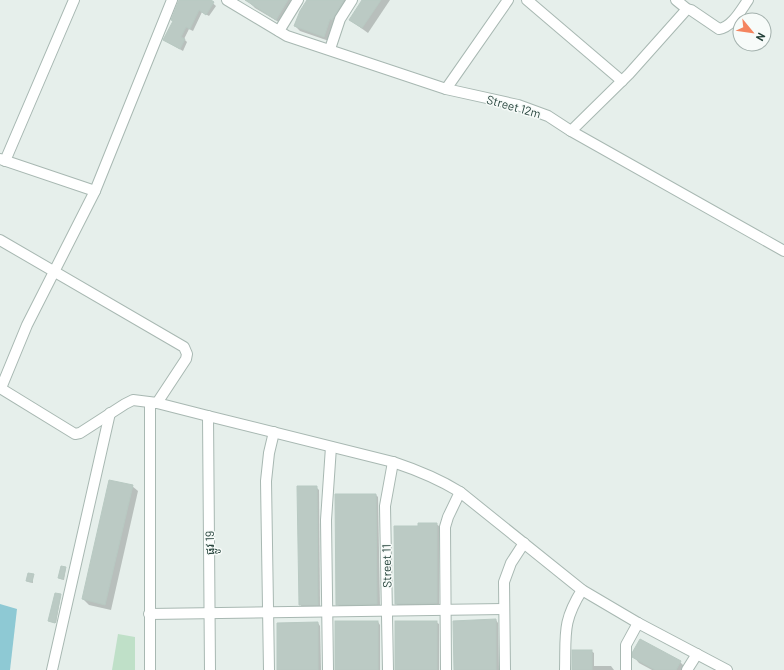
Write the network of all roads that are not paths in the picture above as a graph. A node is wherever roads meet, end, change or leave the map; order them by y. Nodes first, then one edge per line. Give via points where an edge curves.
1 (74, 0) edge
2 (172, 0) edge
3 (298, 0) edge
4 (352, 0) edge
5 (508, 0) edge
6 (527, 0) edge
7 (676, 0) edge
8 (748, 0) edge
9 (233, 2) edge
10 (687, 9) junction
11 (278, 31) junction
12 (330, 49) junction
13 (622, 81) junction
14 (446, 88) junction
15 (571, 131) junction
16 (2, 160) edge
17 (95, 191) junction
18 (0, 240) edge
19 (784, 250) edge
20 (54, 271) junction
21 (0, 388) edge
22 (153, 403) junction
23 (110, 413) junction
24 (208, 416) junction
25 (274, 432) junction
26 (331, 447) junction
27 (393, 462) junction
28 (460, 492) junction
29 (524, 543) junction
30 (582, 590) junction
31 (504, 609) junction
32 (446, 610) junction
33 (387, 611) junction
34 (210, 612) junction
35 (268, 612) junction
36 (328, 612) junction
37 (149, 614) junction
38 (638, 623) junction
39 (697, 654) junction
40 (52, 670) edge
41 (150, 670) edge
42 (210, 670) edge
43 (269, 670) edge
44 (328, 670) edge
45 (388, 670) edge
46 (446, 670) edge
47 (505, 670) edge
48 (566, 670) edge
49 (626, 670) edge
50 (687, 670) edge
51 (727, 670) edge

1 - 16 street
2 - 17 street
3 - 11 street
4 - 12 street via 340,19
5 - 14 street
6 - 13 street
7 - 10 street
8 - 10 street via 725,28 719,29
9 - 11 street, Street 12m
10 - 13 street
11 - 12 street, Street 12m
12 - 14 street, Street 12m
13 - 15 street
14 - 15 street, Street 12m via 518,105 548,116
15 - 19 street, Street 12m
16 - 17 street
17 - 20 street
18 - 20 street
20 - 21 street
20 - 22 street via 184,347 186,359
21 - 23 street via 75,434
22 - 23 street via 134,400
22 - 24 street
22 - 37 street
23 - 40 street
24 - 25 street
24 - 34 street, ផ្លូវ 19
25 - 26 street
25 - 35 street via 266,481
26 - 27 street
26 - 36 street via 326,520
27 - 28 street via 432,477
27 - 33 street, Street 11 via 385,506
28 - 29 street
28 - 32 street via 445,527
29 - 30 street
29 - 31 street via 511,563 504,582
30 - 38 street
30 - 48 street via 572,606 566,625
31 - 32 street
31 - 47 street
32 - 33 street
32 - 46 street
33 - 36 street
33 - 45 street, Street 11
34 - 35 street
34 - 37 street
34 - 42 street, ផ្លូវ 19
35 - 36 street
35 - 43 street
36 - 44 street
37 - 41 street
38 - 39 street
38 - 49 street via 626,645
39 - 50 street
39 - 51 street

